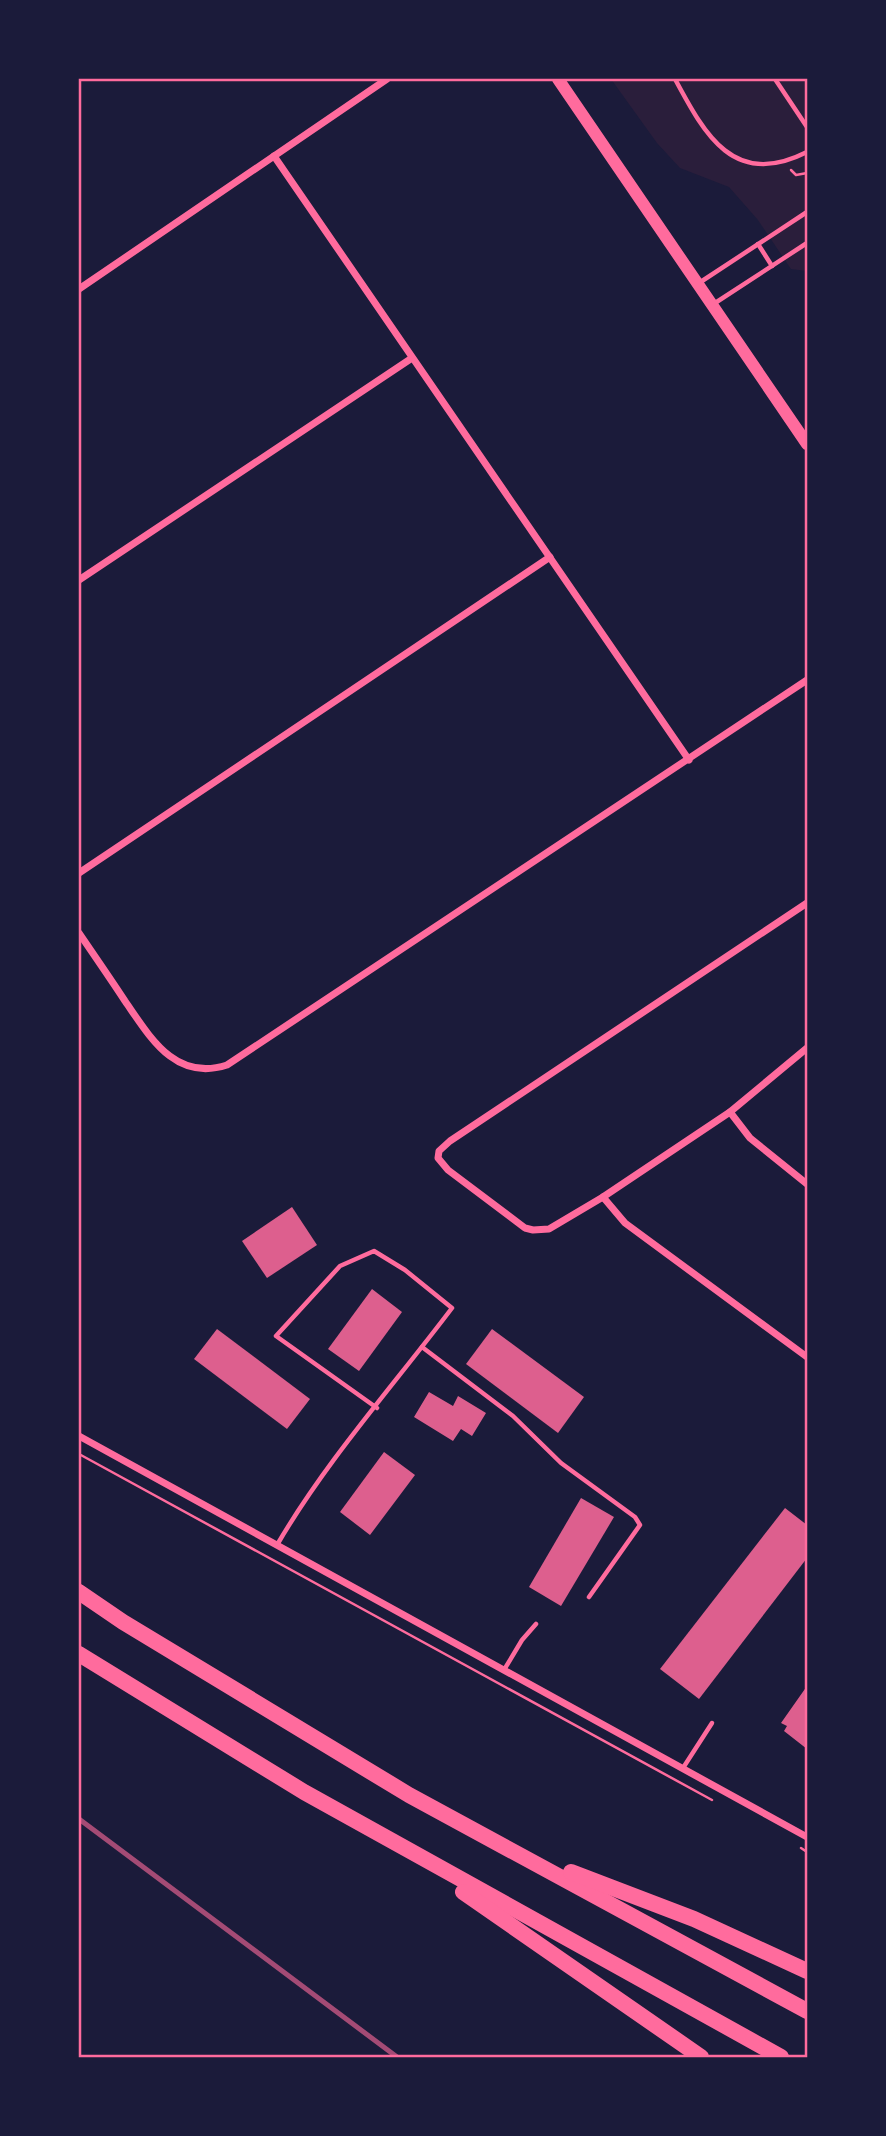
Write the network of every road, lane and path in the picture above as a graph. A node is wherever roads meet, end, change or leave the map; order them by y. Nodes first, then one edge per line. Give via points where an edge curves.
1 (387, 79) edge
2 (558, 79) edge
3 (675, 79) edge
4 (775, 79) edge
5 (807, 127) edge
6 (807, 152) edge
7 (274, 156) junction
8 (788, 160) junction
9 (807, 173) edge
10 (807, 212) edge
11 (807, 243) edge
12 (758, 244) junction
13 (772, 266) junction
14 (697, 284) junction
15 (79, 289) edge
16 (712, 306) junction
17 (412, 358) junction
18 (807, 444) edge
19 (550, 556) junction
20 (79, 580) edge
21 (807, 680) edge
22 (689, 760) junction
23 (79, 873) edge
24 (807, 903) edge
25 (79, 933) edge
26 (807, 1048) edge
27 (730, 1112) junction
28 (807, 1184) edge
29 (603, 1197) junction
30 (422, 1347) junction
31 (807, 1357) edge
32 (377, 1408) junction
33 (79, 1436) edge
34 (79, 1454) edge
35 (277, 1545) junction
36 (79, 1592) edge
37 (589, 1597) dead end
38 (536, 1624) dead end
39 (79, 1654) edge
40 (504, 1670) junction
41 (712, 1723) dead end
42 (683, 1769) junction
43 (722, 1805) dead end
44 (807, 1837) edge
45 (795, 1845) dead end
46 (513, 1849) junction
47 (807, 1852) edge
48 (411, 1853) junction
49 (807, 1971) edge
50 (807, 2011) edge
51 (701, 2057) edge
52 (780, 2057) edge

1 - 7 street
2 - 14 main road
3 - 8 lane via 709,139 727,154 759,164
4 - 5 lane
6 - 8 lane
7 - 15 street
7 - 17 street
8 - 9 path via 794,174
10 - 12 lane
11 - 13 lane
12 - 13 lane
12 - 14 lane
13 - 16 lane
14 - 16 main road
16 - 18 main road
17 - 19 street
17 - 20 street
19 - 22 street
19 - 23 street
21 - 22 street
22 - 25 street via 217,1069 185,1066 156,1045
24 - 29 street via 450,1141 438,1155 448,1170 533,1230 549,1229
26 - 27 street
27 - 28 street via 750,1138
27 - 29 street
29 - 31 street via 625,1223
30 - 32 lane
30 - 32 lane via 452,1308 374,1251 340,1266 276,1336
30 - 37 lane via 513,1416 561,1464 635,1517 640,1525
32 - 35 lane via 300,1507
33 - 35 street
34 - 43 path
35 - 40 street
36 - 46 highway via 409,1795
38 - 40 lane
39 - 48 highway
40 - 42 street
41 - 42 lane
42 - 44 street
45 - 47 path
46 - 49 highway via 694,1919
46 - 50 highway
48 - 51 highway
48 - 52 highway

